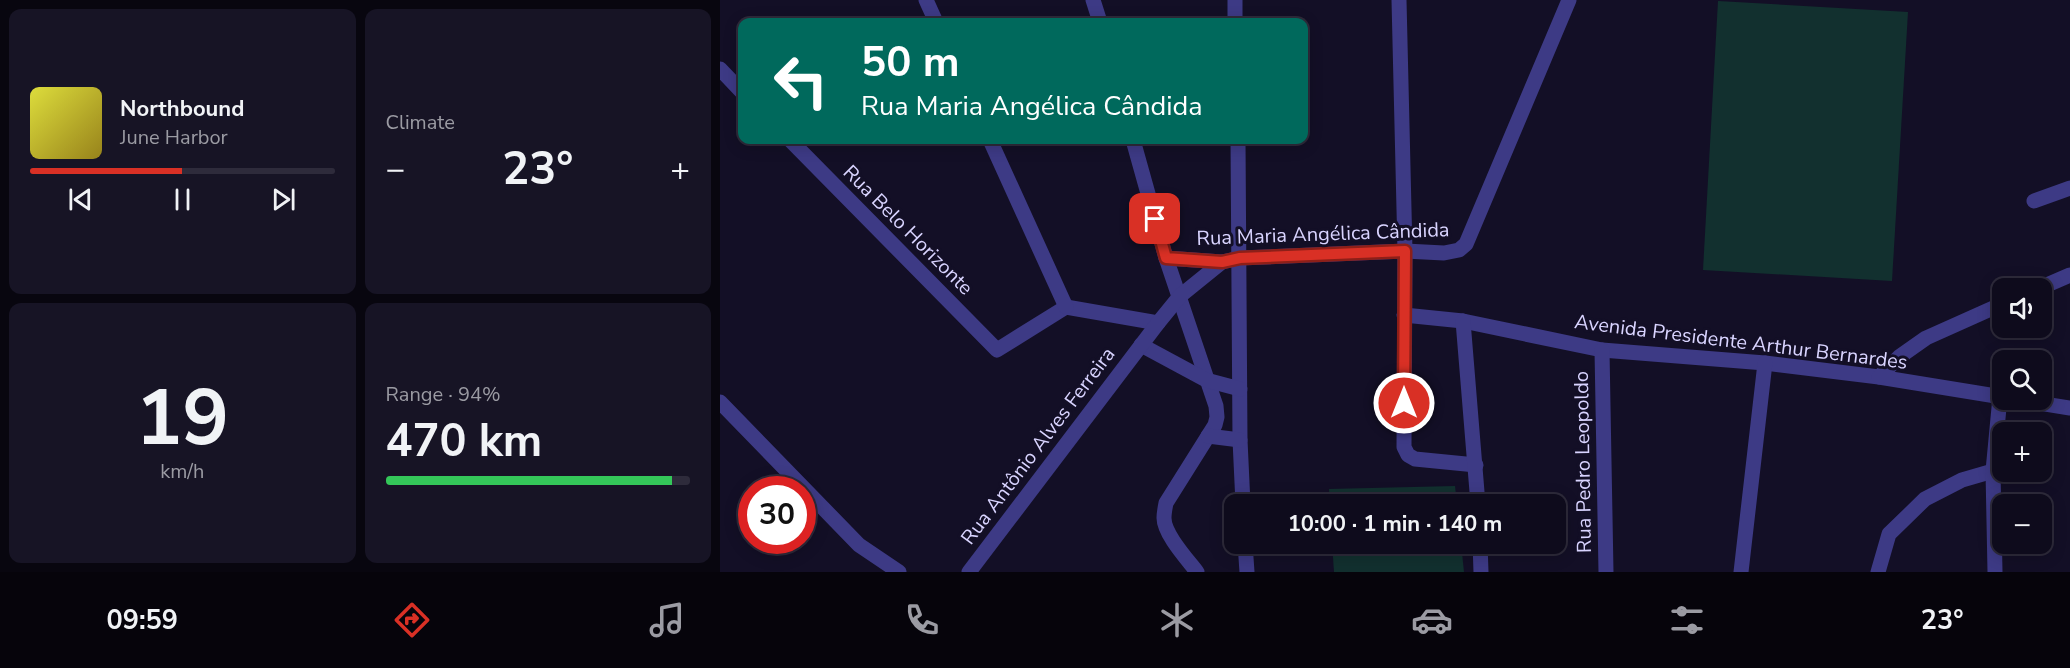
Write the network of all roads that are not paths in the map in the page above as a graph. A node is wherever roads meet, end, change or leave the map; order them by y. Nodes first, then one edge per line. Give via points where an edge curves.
1 (926, 0) edge
2 (1094, 0) edge
3 (1235, 0) edge
4 (1399, 0) edge
5 (1569, 0) edge
6 (934, 18) edge
7 (1099, 18) edge
8 (1235, 18) edge
9 (720, 69) edge
10 (738, 88) edge
11 (794, 144) edge
12 (992, 144) edge
13 (1134, 144) edge
14 (1238, 144) edge
15 (2070, 188) edge
16 (2034, 201) dead end
17 (1405, 251) junction
18 (1166, 258) junction
19 (1240, 258) junction
20 (1222, 262) junction
21 (2070, 275) edge
22 (2052, 283) edge
23 (1180, 296) junction
24 (1066, 307) junction
25 (1992, 308) edge
26 (1404, 315) junction
27 (1463, 321) junction
28 (1158, 323) junction
29 (1141, 345) junction
30 (1602, 350) junction
31 (1765, 363) junction
32 (1879, 377) junction
33 (1206, 380) junction
34 (1240, 389) junction
35 (1992, 396) edge
36 (720, 402) edge
37 (2052, 405) edge
38 (2070, 408) edge
39 (1208, 436) junction
40 (1240, 440) junction
41 (1476, 465) junction
42 (1992, 471) edge
43 (1993, 482) edge
44 (1243, 494) edge
45 (1477, 494) edge
46 (1246, 554) edge
47 (1480, 554) edge
48 (899, 572) edge
49 (969, 572) edge
50 (1197, 572) edge
51 (1247, 572) edge
52 (1481, 572) edge
53 (1606, 572) edge
54 (1741, 572) edge
55 (1878, 572) edge
56 (1995, 572) edge

1 - 6 street
2 - 7 street
3 - 8 street
4 - 17 street
5 - 17 street, Rua Maria Angélica Cândida via 1466,244 1459,250 1443,253
9 - 10 street
11 - 24 street, Rua Belo Horizonte via 997,350
12 - 24 street
13 - 18 street
14 - 19 street
15 - 16 street
17 - 19 street, Rua Maria Angélica Cândida
17 - 26 street
18 - 20 street, Rua Maria Angélica Cândida
18 - 23 street
19 - 20 street, Rua Maria Angélica Cândida
19 - 34 street
20 - 23 street, Rua Antônio Alves Ferreira
21 - 22 street
23 - 28 street, Rua Antônio Alves Ferreira
23 - 33 street
24 - 28 street
25 - 32 street via 1926,338
26 - 27 street, Avenida Presidente Arthur Bernardes
26 - 41 street via 1404,447 1415,459
27 - 30 street, Avenida Presidente Arthur Bernardes
27 - 41 street
28 - 29 street, Rua Antônio Alves Ferreira
29 - 33 street, Rua Antônio Alves Ferreira
29 - 49 street, Rua Antônio Alves Ferreira
30 - 31 street, Avenida Presidente Arthur Bernardes
30 - 53 street, Rua Pedro Leopoldo
31 - 32 street, Avenida Presidente Arthur Bernardes
31 - 54 street
32 - 35 street, Avenida Presidente Arthur Bernardes
33 - 34 street, Rua Antônio Alves Ferreira
33 - 39 street via 1217,417
34 - 40 street
36 - 48 street via 859,545
37 - 38 street, Avenida Presidente Arthur Bernardes
39 - 40 street
39 - 50 street via 1167,503 1164,515 1165,525
40 - 44 street
41 - 45 street
42 - 55 street via 1962,480 1925,499 1889,534
43 - 56 street
46 - 51 street
47 - 52 street

